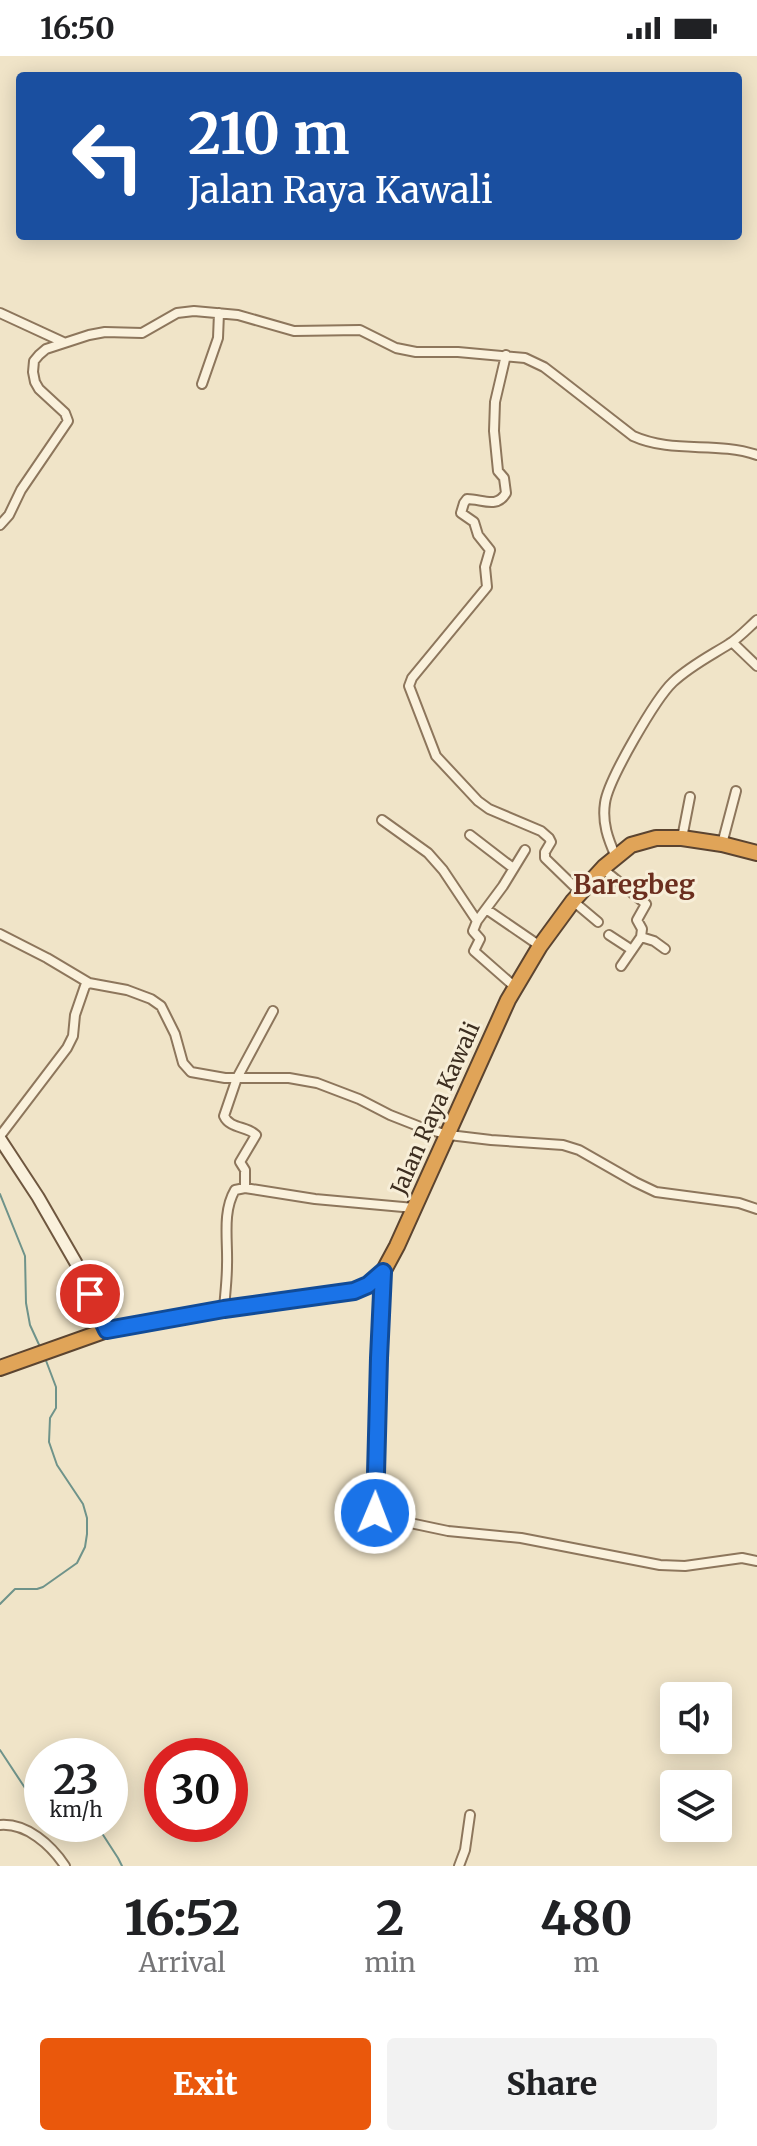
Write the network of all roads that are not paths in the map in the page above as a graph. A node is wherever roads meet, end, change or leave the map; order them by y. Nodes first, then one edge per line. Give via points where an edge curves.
1 (0, 313) edge
2 (219, 313) junction
3 (64, 342) junction
4 (506, 355) junction
5 (202, 384) dead end
6 (757, 455) edge
7 (0, 525) edge
8 (757, 620) edge
9 (732, 642) junction
10 (757, 666) edge
11 (736, 791) dead end
12 (690, 797) dead end
13 (382, 820) dead end
14 (470, 835) dead end
15 (682, 838) junction
16 (722, 844) junction
17 (525, 850) dead end
18 (757, 853) edge
19 (616, 857) junction
20 (513, 868) junction
21 (603, 869) junction
22 (577, 897) junction
23 (486, 909) junction
24 (477, 921) junction
25 (598, 922) dead end
26 (0, 934) edge
27 (609, 935) dead end
28 (641, 937) junction
29 (540, 946) junction
30 (665, 949) dead end
31 (632, 950) junction
32 (621, 966) dead end
33 (89, 983) junction
34 (515, 987) junction
35 (273, 1011) dead end
36 (237, 1078) junction
37 (449, 1135) junction
38 (0, 1138) edge
39 (245, 1188) junction
40 (415, 1208) junction
41 (757, 1209) edge
42 (383, 1272) junction
43 (224, 1309) junction
44 (107, 1330) junction
45 (0, 1368) edge
46 (375, 1513) junction
47 (342, 1514) dead end
48 (757, 1561) edge
49 (470, 1815) dead end
50 (0, 1825) edge
51 (65, 1866) edge
52 (459, 1866) edge

1 - 3 street
2 - 3 street via 177,313 142,333 105,332
2 - 4 street via 294,331 360,330 416,352
2 - 5 street via 218,338
3 - 7 street via 39,355 33,372 39,389 68,421
4 - 6 street via 544,367 646,442
4 - 22 street via 494,431 506,493 496,502 467,499 461,513 474,522 490,550 487,587 409,686 436,756 489,809 545,833 551,842 545,858
8 - 9 street
9 - 10 street
9 - 19 street via 670,684 613,778 604,817
11 - 16 street
12 - 15 street
13 - 24 street via 428,853
14 - 20 street
15 - 16 highway, Jalan Raya Kawali
15 - 19 highway, Jalan Raya Kawali via 631,845
16 - 18 highway, Jalan Raya Kawali
17 - 20 street
19 - 21 highway, Jalan Raya Kawali
20 - 23 street
21 - 22 highway, Jalan Raya Kawali
21 - 28 street via 644,901 636,921
22 - 25 street
22 - 29 highway, Jalan Raya Kawali
23 - 24 street
23 - 29 street
24 - 34 street via 473,933 480,940 473,950
26 - 33 street
27 - 31 street
28 - 30 street
28 - 31 street
29 - 34 highway, Jalan Raya Kawali
31 - 32 street
33 - 36 street via 127,990 161,1006 187,1070
33 - 38 street via 67,1048
34 - 37 highway, Jalan Raya Kawali
35 - 36 street
36 - 37 street via 317,1083
36 - 39 street via 224,1116 256,1135 240,1162
37 - 40 highway, Jalan Raya Kawali
37 - 41 street via 563,1145 656,1192
38 - 44 street via 76,1263
39 - 40 street
39 - 43 street via 235,1190 229,1207
40 - 42 highway, Jalan Raya Kawali
42 - 43 highway via 354,1291
42 - 46 street
43 - 44 highway
44 - 45 highway
46 - 47 street
46 - 48 street via 448,1531 521,1538 660,1565
49 - 52 street
50 - 51 street via 11,1824 41,1839

